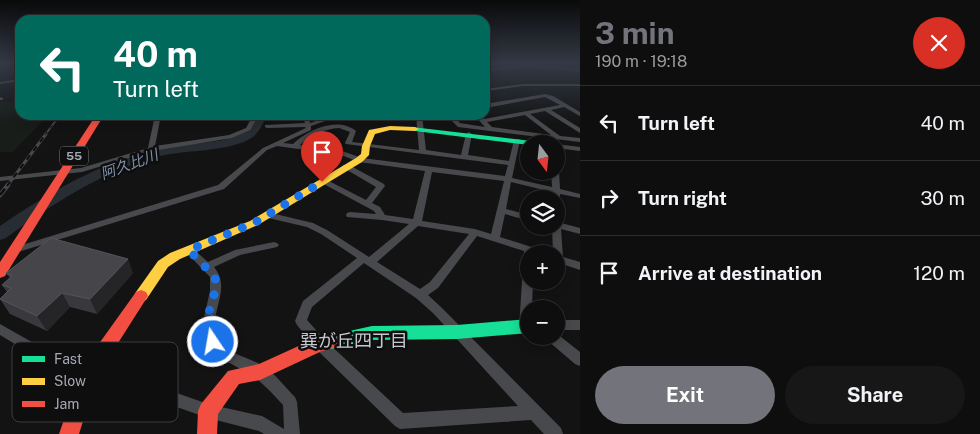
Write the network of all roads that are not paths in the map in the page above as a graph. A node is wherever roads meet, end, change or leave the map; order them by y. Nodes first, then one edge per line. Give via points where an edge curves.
1 (565, 84) junction
2 (580, 85) edge
3 (508, 87) junction
4 (490, 89) edge
5 (580, 92) edge
6 (493, 97) edge
7 (490, 103) edge
8 (566, 105) junction
9 (546, 109) junction
10 (526, 113) junction
11 (580, 114) edge
12 (490, 119) edge
13 (97, 120) edge
14 (157, 120) edge
15 (253, 120) edge
16 (307, 120) edge
17 (322, 120) edge
18 (419, 120) edge
19 (454, 120) edge
20 (483, 120) edge
21 (309, 125) junction
22 (267, 126) dead end
23 (490, 129) junction
24 (420, 130) junction
25 (580, 131) edge
26 (469, 134) junction
27 (554, 135) edge
28 (520, 137) edge
29 (520, 139) edge
30 (565, 139) edge
31 (580, 140) edge
32 (276, 144) junction
33 (296, 146) junction
34 (366, 146) junction
35 (565, 148) edge
36 (150, 149) junction
37 (580, 150) edge
38 (422, 152) junction
39 (520, 152) edge
40 (464, 157) junction
41 (359, 159) junction
42 (511, 163) junction
43 (346, 167) junction
44 (429, 170) junction
45 (64, 172) junction
46 (0, 179) edge
47 (507, 179) junction
48 (322, 182) junction
49 (541, 190) edge
50 (565, 195) edge
51 (580, 196) edge
52 (367, 204) junction
53 (500, 210) junction
54 (267, 215) junction
55 (350, 215) dead end
56 (520, 216) edge
57 (382, 217) junction
58 (417, 222) junction
59 (565, 227) edge
60 (475, 232) junction
61 (580, 232) edge
62 (495, 237) junction
63 (274, 245) dead end
64 (520, 246) edge
65 (15, 250) junction
66 (189, 250) junction
67 (367, 260) junction
68 (565, 261) edge
69 (580, 266) edge
70 (205, 267) junction
71 (0, 273) edge
72 (420, 295) junction
73 (565, 324) edge
74 (580, 325) edge
75 (520, 327) edge
76 (0, 329) edge
77 (456, 332) junction
78 (22, 342) edge
79 (110, 342) edge
80 (320, 344) junction
81 (562, 345) edge
82 (580, 360) edge
83 (260, 372) junction
84 (178, 400) edge
85 (208, 411) junction
86 (534, 412) junction
87 (73, 422) edge
88 (69, 434) edge
89 (207, 434) edge
90 (278, 434) edge
91 (292, 434) edge
92 (555, 434) edge

1 - 2 street
1 - 3 street
1 - 5 street
3 - 4 street
3 - 6 street via 515,97
7 - 8 street via 545,96
8 - 9 street
8 - 11 street
9 - 10 street
9 - 25 street
10 - 12 street
10 - 27 street
13 - 45 street, 55
14 - 36 street
15 - 36 street via 248,129 239,134
16 - 21 street
17 - 21 street
18 - 24 street
19 - 23 street via 458,125
20 - 23 street
21 - 22 street
21 - 32 street via 305,132
23 - 28 street
24 - 26 street
24 - 34 street via 397,128 376,131 370,135
24 - 38 street
26 - 29 street
26 - 40 street
30 - 31 street
32 - 33 street
32 - 65 street via 265,149 221,186
33 - 34 street via 306,136 339,125 353,131 348,144
33 - 41 street
34 - 38 street
34 - 41 street via 365,155
35 - 37 street
36 - 45 street via 103,165
38 - 40 street
39 - 42 street
40 - 42 street
41 - 43 street
41 - 44 street
42 - 47 street
43 - 48 street
43 - 52 street via 381,186
44 - 47 street
44 - 58 street
45 - 46 street
45 - 65 street, 55
47 - 49 street
47 - 53 street
48 - 52 street
48 - 54 street
50 - 51 street
52 - 57 street via 377,209
53 - 56 street
53 - 62 street
54 - 66 street
54 - 67 street via 310,225
55 - 57 street
57 - 58 street
58 - 60 street
58 - 67 street
59 - 61 street
60 - 62 street
60 - 72 street via 434,285
62 - 64 street
63 - 70 street via 238,252
65 - 71 street, 55
66 - 70 street
66 - 79 street via 163,264
67 - 72 street
67 - 80 street via 307,304 301,322
68 - 69 street
70 - 83 street via 215,277 216,288 208,316 213,342 229,357
72 - 77 street
73 - 74 street
75 - 77 street
76 - 78 street
77 - 80 street via 372,334
77 - 86 street
80 - 83 street
80 - 86 street via 400,421
81 - 82 street
83 - 85 street via 234,377
83 - 91 street via 290,402
84 - 85 street
85 - 89 street
85 - 90 street via 262,424
86 - 92 street
87 - 88 street

